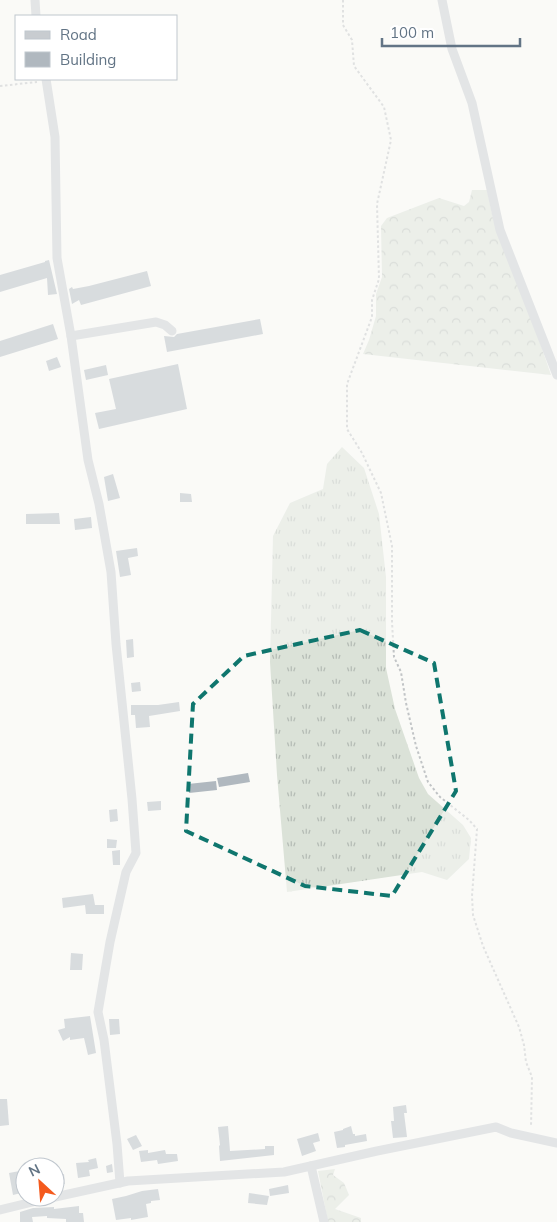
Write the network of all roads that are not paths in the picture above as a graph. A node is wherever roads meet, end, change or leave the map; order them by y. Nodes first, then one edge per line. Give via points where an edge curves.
1 (35, 0) edge
2 (442, 0) edge
3 (36, 15) edge
4 (46, 80) edge
5 (172, 331) dead end
6 (71, 336) junction
7 (557, 375) edge
8 (557, 1143) edge
9 (311, 1166) junction
10 (120, 1183) junction
11 (65, 1195) edge
12 (15, 1206) edge
13 (0, 1210) edge
14 (324, 1222) edge

1 - 3 street
2 - 7 street via 452,49 472,103 500,230
4 - 6 street via 55,137 57,258
5 - 6 street via 156,322
6 - 10 street via 88,460 111,572 136,853 126,872 98,1012 118,1144
8 - 9 street via 496,1127
9 - 10 street via 284,1172
9 - 14 street
10 - 11 street
12 - 13 street

